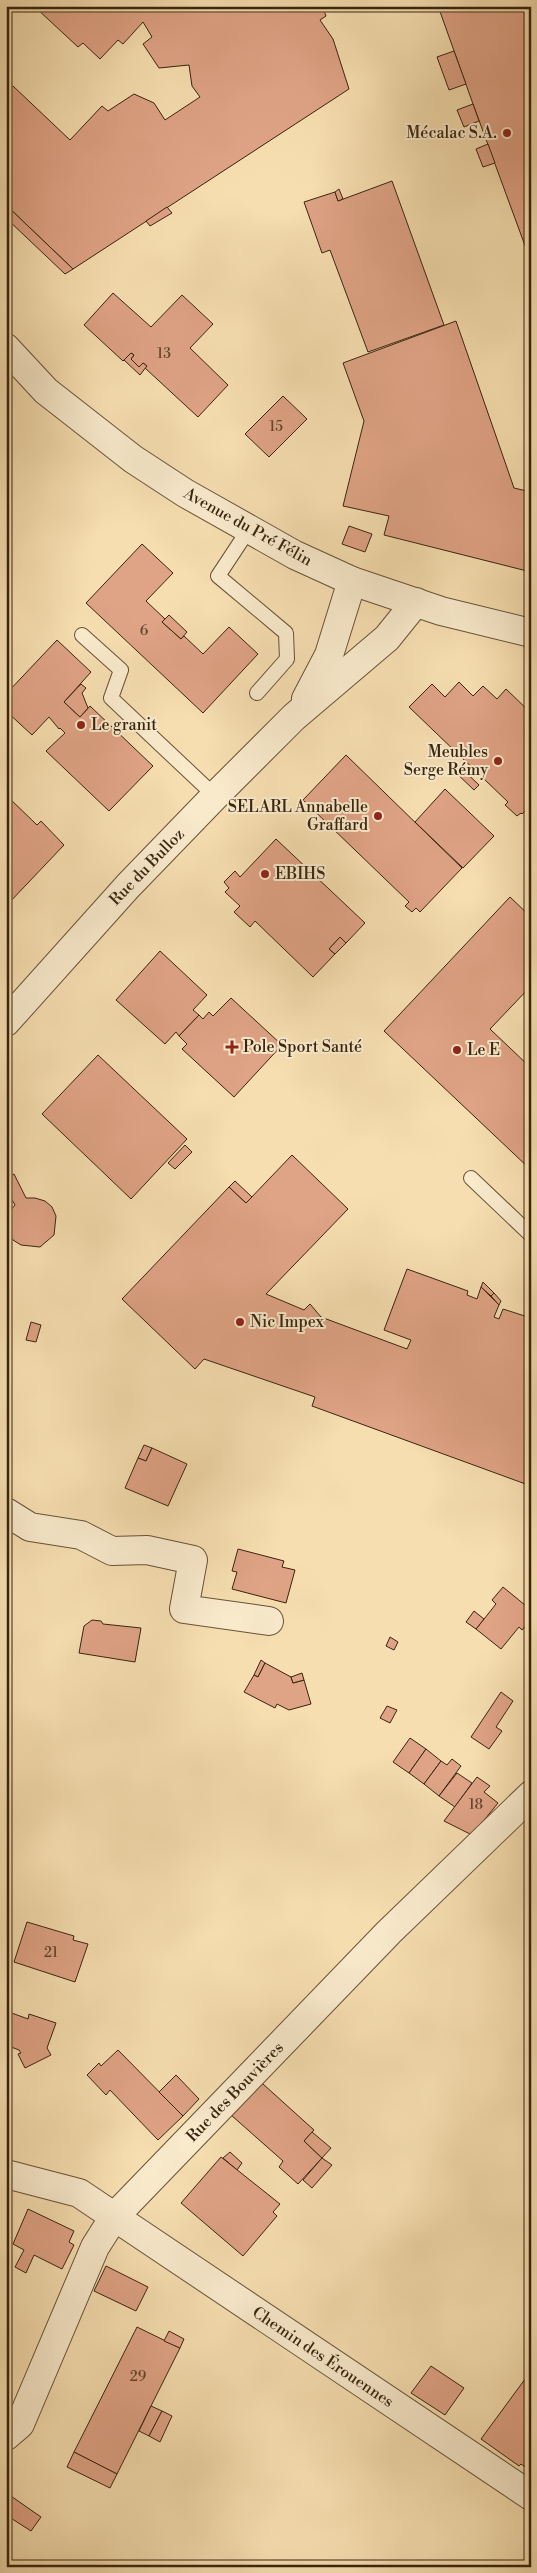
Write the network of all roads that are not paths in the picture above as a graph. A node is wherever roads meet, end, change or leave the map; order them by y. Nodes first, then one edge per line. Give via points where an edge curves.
1 (6, 348) edge
2 (249, 529) junction
3 (352, 581) junction
4 (416, 602) junction
5 (531, 633) edge
6 (82, 635) dead end
7 (257, 694) dead end
8 (294, 717) junction
9 (215, 796) junction
10 (6, 1022) edge
11 (471, 1178) dead end
12 (531, 1235) edge
13 (6, 1512) edge
14 (269, 1621) dead end
15 (531, 1796) edge
16 (6, 2174) edge
17 (114, 2217) junction
18 (6, 2436) edge
19 (531, 2496) edge

1 - 2 street, Avenue du Pré Félin via 46,391 133,459
2 - 3 street, Avenue du Pré Félin
2 - 7 lane via 218,576 286,633 287,659
3 - 4 street, Avenue du Pré Félin
3 - 8 street, Rue du Bulloz via 326,662
4 - 5 street, Avenue du Pré Félin
4 - 8 street, Rue du Bulloz via 387,638
6 - 9 lane via 121,670 111,698
8 - 9 street, Rue du Bulloz
9 - 10 street, Rue du Bulloz via 128,886
11 - 12 lane
13 - 14 street via 30,1527 81,1535 112,1551 147,1550 193,1560 184,1609
15 - 17 street, Rue des Bouvières via 389,1932
16 - 17 street, Chemin des Érouennes via 79,2193
17 - 18 street, Rue des Bouvières via 95,2247 20,2424
17 - 19 street, Chemin des Érouennes

